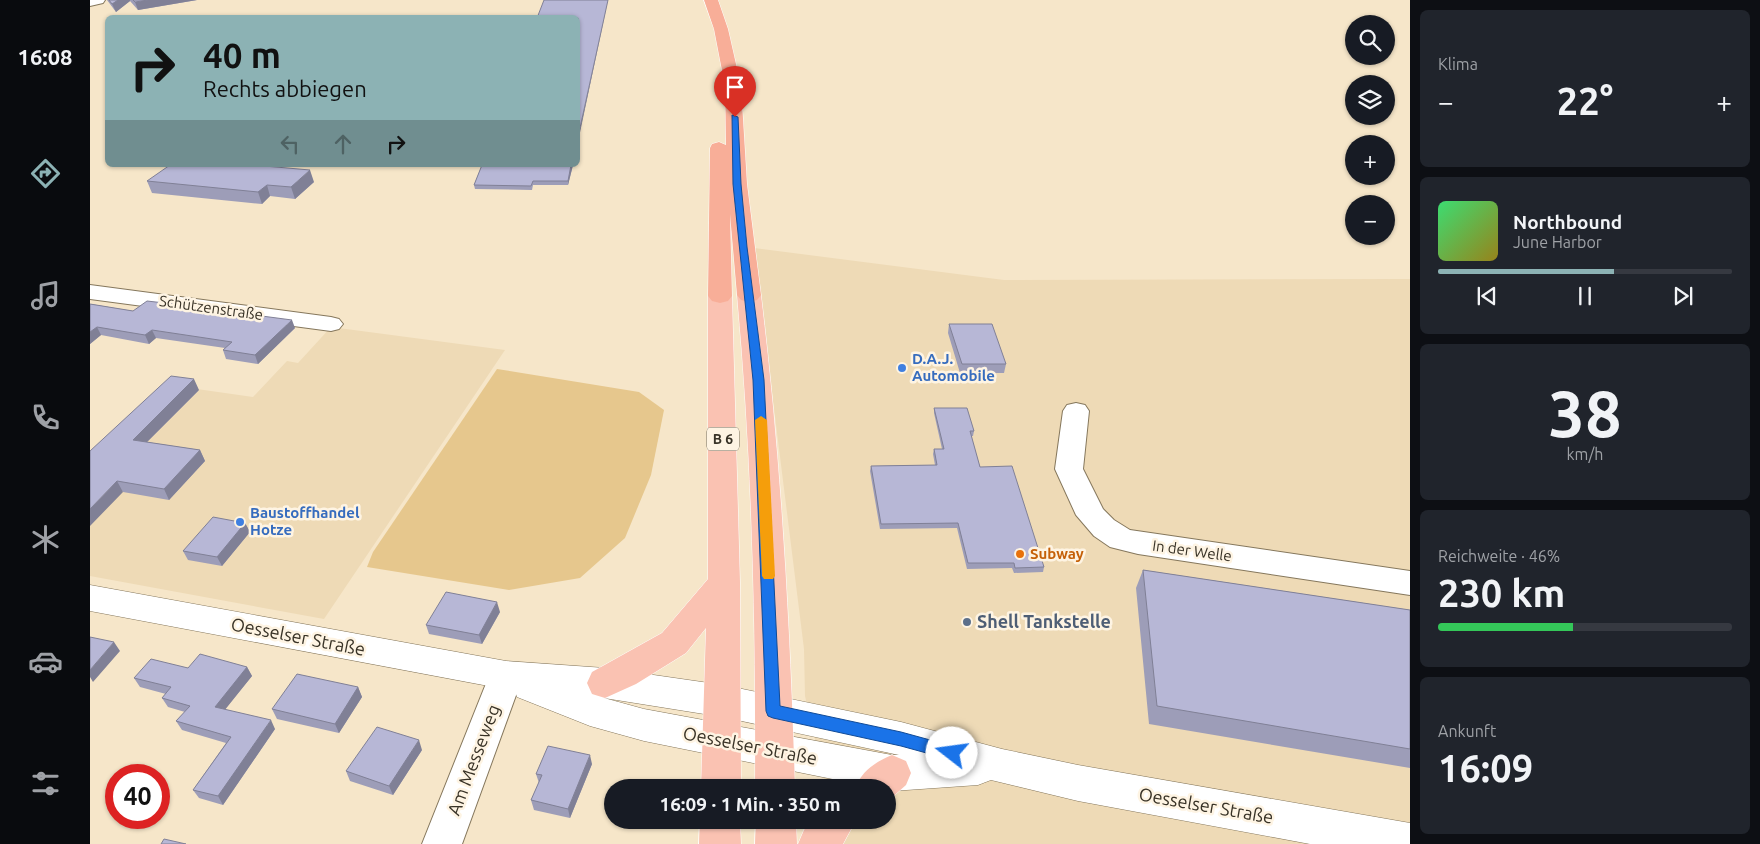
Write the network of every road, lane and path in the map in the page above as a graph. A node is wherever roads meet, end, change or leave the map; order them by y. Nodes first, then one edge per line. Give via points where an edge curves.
1 (98, 0) edge
2 (698, 0) edge
3 (711, 0) edge
4 (90, 2) edge
5 (717, 86) dead end
6 (719, 132) dead end
7 (90, 292) edge
8 (749, 295) joint
9 (720, 296) joint
10 (331, 324) dead end
11 (1076, 411) dead end
12 (724, 582) junction
13 (1410, 583) edge
14 (90, 598) edge
15 (506, 676) junction
16 (604, 683) junction
17 (723, 700) junction
18 (773, 711) junction
19 (722, 740) junction
20 (775, 751) junction
21 (1002, 766) junction
22 (721, 779) edge
23 (776, 779) edge
24 (879, 779) edge
25 (892, 779) edge
26 (720, 829) edge
27 (776, 829) edge
28 (830, 829) edge
29 (1410, 843) edge
30 (442, 844) edge
31 (720, 844) edge
32 (776, 844) edge
33 (819, 844) edge

1 - 4 street
2 - 5 highway via 712,48
3 - 8 highway, B 6 via 722,29 733,86 737,184
6 - 9 highway, B 6
7 - 10 street, Schützenstraße
8 - 18 main road, B 6 via 759,380
9 - 12 main road, B 6
11 - 13 street, In der Welle via 1069,469 1091,515 1121,539
12 - 16 main road via 674,642
12 - 17 main road, B 6
14 - 15 street, Oesselser Straße
15 - 16 street, Oesselser Straße
15 - 19 street, Oesselser Straße via 590,710 644,725
15 - 30 street, Am Messeweg
16 - 17 street, Oesselser Straße
17 - 18 street, Oesselser Straße
17 - 19 main road, B 6
18 - 20 main road, B 6
18 - 21 street, Oesselser Straße via 901,739
19 - 20 street, Oesselser Straße
19 - 22 main road, B 6
20 - 23 main road, B 6
20 - 24 street, Oesselser Straße
21 - 25 street, Oesselser Straße
21 - 29 street, Oesselser Straße via 1078,783
26 - 31 main road
27 - 32 main road
28 - 33 main road

